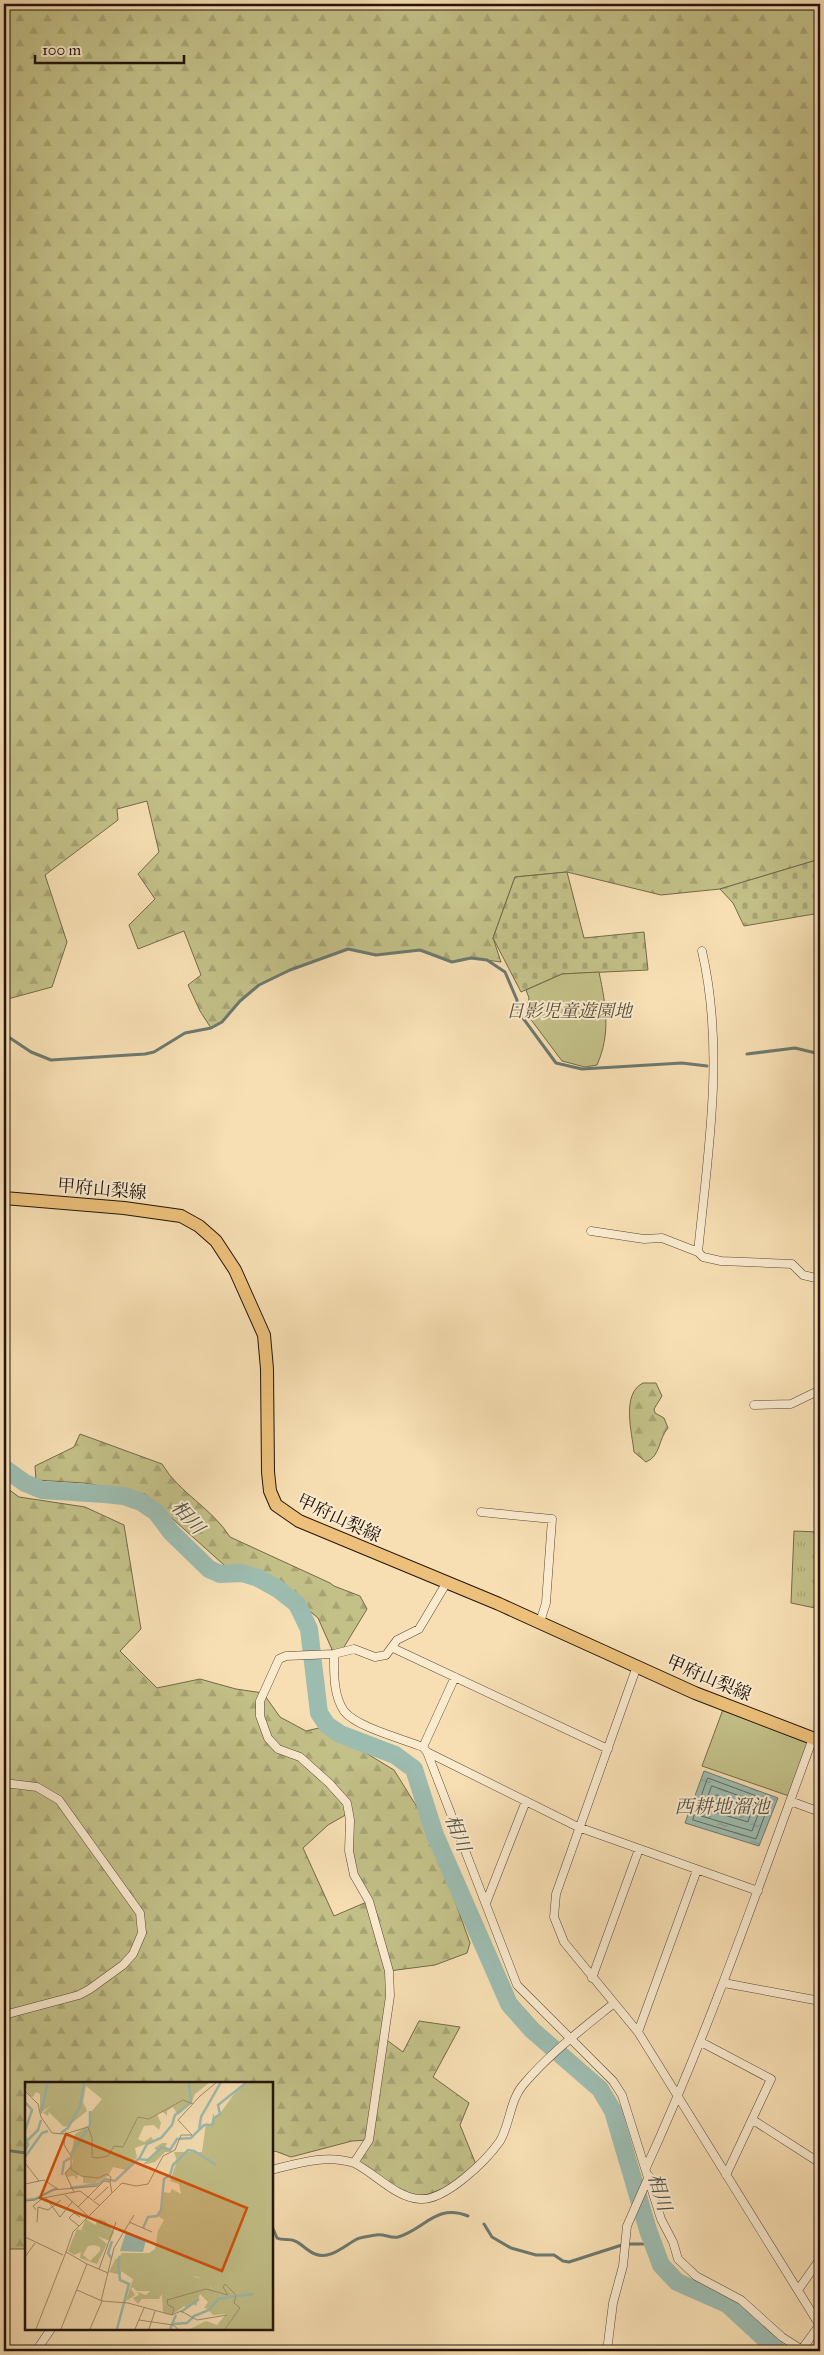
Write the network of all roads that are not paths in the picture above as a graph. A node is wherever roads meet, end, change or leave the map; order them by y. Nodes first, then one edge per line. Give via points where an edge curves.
1 (702, 951) dead end
2 (4, 1198) edge
3 (591, 1231) dead end
4 (698, 1252) junction
5 (820, 1278) edge
6 (820, 1390) edge
7 (754, 1405) dead end
8 (481, 1512) dead end
9 (447, 1582) junction
10 (540, 1622) junction
11 (393, 1648) junction
12 (334, 1654) junction
13 (637, 1666) junction
14 (455, 1677) junction
15 (817, 1740) edge
16 (425, 1749) junction
17 (608, 1749) junction
18 (4, 1783) edge
19 (526, 1801) junction
20 (790, 1801) junction
21 (820, 1812) edge
22 (578, 1827) junction
23 (639, 1849) junction
24 (697, 1870) junction
25 (758, 1890) junction
26 (486, 1903) junction
27 (592, 1978) junction
28 (724, 1983) junction
29 (820, 2001) edge
30 (613, 2004) junction
31 (4, 2015) edge
32 (638, 2032) junction
33 (567, 2042) junction
34 (701, 2042) junction
35 (678, 2098) junction
36 (753, 2120) junction
37 (820, 2152) edge
38 (818, 2161) edge
39 (354, 2163) junction
40 (272, 2170) edge
41 (726, 2174) junction
42 (647, 2175) junction
43 (820, 2259) edge
44 (798, 2290) junction
45 (820, 2326) edge
46 (50, 2330) edge
47 (803, 2350) edge
48 (36, 2351) edge
49 (607, 2351) edge

1 - 4 street via 708,976 715,1067
2 - 9 main road, 甲府山梨線 via 171,1214 199,1226 216,1240 235,1270 264,1335 268,1472 270,1491 276,1505 299,1521
3 - 4 street via 644,1239 662,1238
4 - 5 street via 703,1257 721,1261 792,1264 803,1275
6 - 7 street via 791,1404
8 - 10 street via 552,1519 546,1603
9 - 10 main road, 甲府山梨線
9 - 11 street via 419,1629 402,1637
10 - 13 main road, 甲府山梨線
11 - 12 street via 380,1658 354,1649
11 - 14 street
12 - 16 street via 335,1684 339,1700 349,1716
12 - 39 street via 278,1659 260,1701 260,1716 268,1738 278,1749 300,1757 347,1803 349,1851 354,1875 369,1901 388,1971 390,1996 369,2140
13 - 15 main road, 甲府山梨線 via 695,1693
13 - 17 street
14 - 16 street
14 - 17 street
15 - 20 street
16 - 19 street
16 - 26 street
17 - 22 street
18 - 31 street via 36,1787 60,1800 137,1906 142,1927 137,1948 129,1960 90,1989
19 - 22 street
19 - 26 street
20 - 21 street
20 - 25 street
22 - 23 street
22 - 27 street via 556,1894 554,1917 564,1942
23 - 24 street
23 - 27 street
24 - 25 street
24 - 32 street
25 - 28 street
26 - 33 street via 517,1985
27 - 30 street
28 - 29 street
28 - 34 street
30 - 32 street
30 - 33 street
32 - 35 street
33 - 39 street via 522,2086 500,2140 477,2167 438,2196 427,2200 408,2197
33 - 42 street via 613,2081 622,2095
34 - 35 street
34 - 36 street via 771,2079
35 - 41 street
35 - 42 street
36 - 38 street
36 - 41 street
37 - 38 street
39 - 40 street via 322,2159
41 - 44 street
42 - 47 street via 661,2219 683,2265 696,2276 741,2300
42 - 49 street via 632,2210
43 - 44 street
44 - 45 street
45 - 47 street
46 - 48 street

